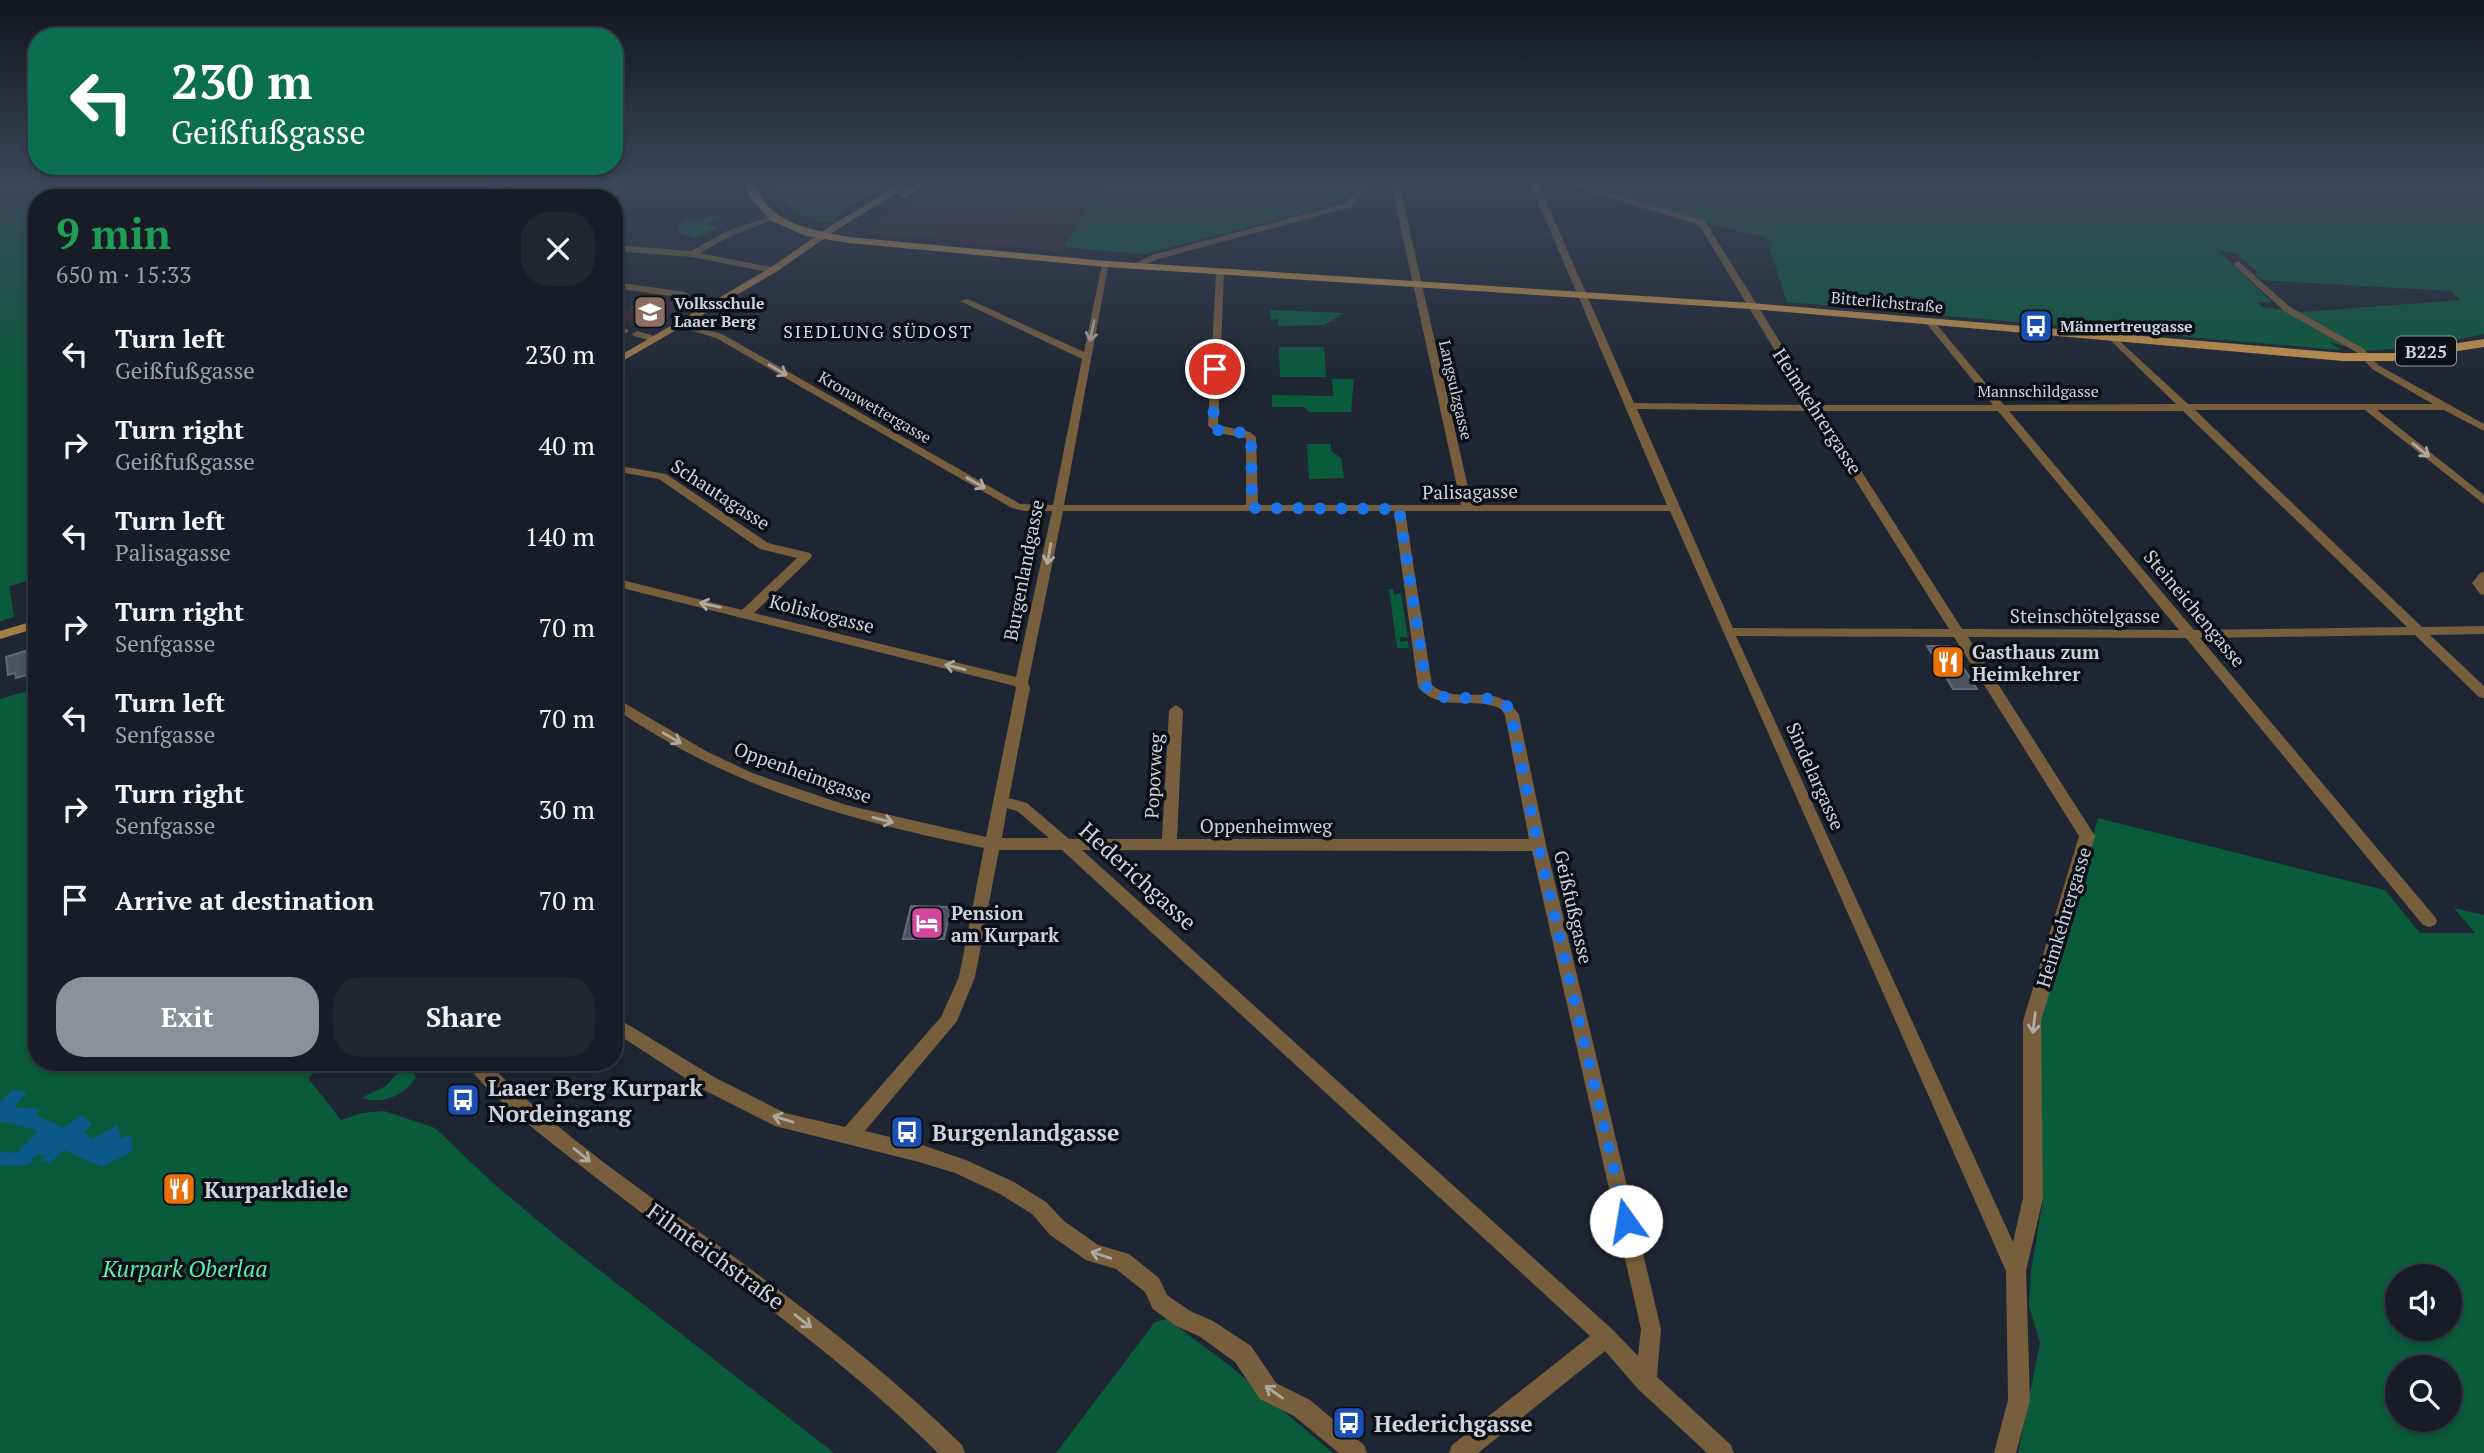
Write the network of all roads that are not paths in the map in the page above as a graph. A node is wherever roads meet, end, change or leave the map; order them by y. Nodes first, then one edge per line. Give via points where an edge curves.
1 (650, 251) edge
2 (698, 251) edge
3 (802, 251) edge
4 (974, 251) edge
5 (1179, 251) edge
6 (1410, 251) edge
7 (1564, 251) edge
8 (1718, 251) edge
9 (692, 254) junction
10 (1106, 264) junction
11 (2238, 264) dead end
12 (1134, 266) junction
13 (773, 270) junction
14 (1220, 272) junction
15 (1416, 281) junction
16 (623, 286) edge
17 (685, 295) dead end
18 (1584, 296) junction
19 (699, 298) dead end
20 (717, 302) junction
21 (965, 302) dead end
22 (1751, 306) junction
23 (1929, 321) junction
24 (680, 324) junction
25 (637, 334) dead end
26 (2113, 338) junction
27 (655, 339) junction
28 (2484, 342) edge
29 (1086, 357) junction
30 (623, 358) edge
31 (2368, 358) junction
32 (1631, 405) junction
33 (2182, 406) junction
34 (1999, 407) junction
35 (2367, 407) junction
36 (2444, 407) junction
37 (1817, 408) junction
38 (2484, 428) edge
39 (623, 470) edge
40 (2484, 501) edge
41 (1056, 507) junction
42 (1252, 508) junction
43 (1467, 508) junction
44 (1674, 508) junction
45 (1399, 509) junction
46 (2484, 576) edge
47 (623, 584) edge
48 (2484, 591) edge
49 (745, 614) junction
50 (28, 627) edge
51 (2417, 630) junction
52 (2484, 630) edge
53 (1728, 632) junction
54 (1959, 634) junction
55 (2192, 634) junction
56 (0, 635) edge
57 (1021, 683) junction
58 (2484, 694) edge
59 (623, 707) edge
60 (1175, 710) dead end
61 (1002, 802) junction
62 (993, 844) junction
63 (1169, 844) junction
64 (1067, 845) junction
65 (1538, 845) junction
66 (2429, 921) dead end
67 (623, 1029) edge
68 (484, 1071) edge
69 (850, 1135) junction
70 (2016, 1271) junction
71 (1606, 1337) junction
72 (1646, 1381) junction
73 (954, 1453) edge
74 (1356, 1453) edge
75 (1460, 1453) edge
76 (1723, 1453) edge
77 (2005, 1453) edge

1 - 9 street
2 - 9 street
3 - 13 main road
4 - 10 main road, Bitterlichstraße / B225
5 - 12 street
6 - 15 street, Langsulzgasse
7 - 18 street, Sindelargasse
8 - 22 street, Heimkehrergasse
9 - 13 street
10 - 12 main road, Bitterlichstraße / B225
10 -> 29 street, Burgenlandgasse
11 - 31 street via 2287,309
12 - 14 main road, Bitterlichstraße / B225
13 - 20 main road
14 - 15 main road, Bitterlichstraße / B225
14 - 42 street via 1213,426 1251,437
15 - 18 main road, Bitterlichstraße / B225
15 - 43 street, Langsulzgasse
16 - 17 street
18 - 22 main road, Bitterlichstraße / B225
18 - 32 street, Sindelargasse
19 - 20 street
20 - 24 main road
21 - 29 street
22 - 23 main road, Bitterlichstraße / B225
22 - 37 street, Heimkehrergasse
23 - 26 main road, Bitterlichstraße / B225
23 - 34 street, Steineichengasse
24 - 27 main road
24 -> 41 street, Kronawettergasse via 719,336 1016,506
25 - 27 street
26 - 31 main road, Bitterlichstraße / B225
26 - 33 street
27 - 30 main road
28 - 31 main road, Bitterlichstraße / B225
29 - 41 street, Burgenlandgasse
31 - 36 street via 2375,367
32 - 37 street, Mannschildgasse
32 - 44 street, Sindelargasse
33 - 34 street, Mannschildgasse
33 - 35 street, Mannschildgasse
33 - 51 street
34 - 37 street, Mannschildgasse
34 - 55 street, Steineichengasse
35 - 36 street, Mannschildgasse
35 -> 40 street
36 - 38 street
37 - 54 street, Heimkehrergasse
39 - 49 street, Schautagasse via 662,476 764,546 806,556
41 - 42 street, Palisagasse
41 -> 57 street, Burgenlandgasse
42 - 45 street, Palisagasse
43 - 44 street, Palisagasse
43 - 45 street, Palisagasse
44 - 53 street, Sindelargasse
45 - 65 street, Geißfußgasse via 1425,687 1441,698 1493,700 1510,709
46 - 48 street via 2478,583
49 -> 47 street, Koliskogasse
57 -> 49 street, Koliskogasse
50 - 56 main road
51 - 52 street, Steinschötelgasse
51 - 55 street, Steinschötelgasse
51 - 58 street
53 - 54 street, Steinschötelgasse
53 - 70 street, Sindelargasse
54 - 55 street, Steinschötelgasse
54 -> 70 street, Heimkehrergasse via 2087,836 2032,1021 2033,1198
55 - 66 street, Steineichengasse
57 - 61 street, Burgenlandgasse
59 -> 62 street, Oppenheimgasse via 686,746 778,787 843,811
60 - 63 street, Popovweg
61 - 62 street, Burgenlandgasse
61 - 64 street, Hederichgasse via 1022,807
62 - 64 street, Oppenheimweg
62 - 69 street, Burgenlandgasse via 967,977 955,1010
63 - 64 street, Oppenheimweg
63 - 65 street, Oppenheimweg
64 - 71 street, Hederichgasse
65 - 72 street, Geißfußgasse via 1651,1329
69 -> 67 street via 782,1119 749,1105
68 -> 73 street, Filmteichstraße via 509,1097 629,1193 881,1381
74 -> 69 street via 1302,1408 1268,1391 1242,1354 1160,1302 1152,1284 1122,1261 1093,1254 1056,1228 1039,1208 960,1166
70 - 77 street, Heimkehrergasse via 2019,1400
71 - 72 street, Hederichgasse
71 - 75 street
72 - 76 street, Hederichgasse

